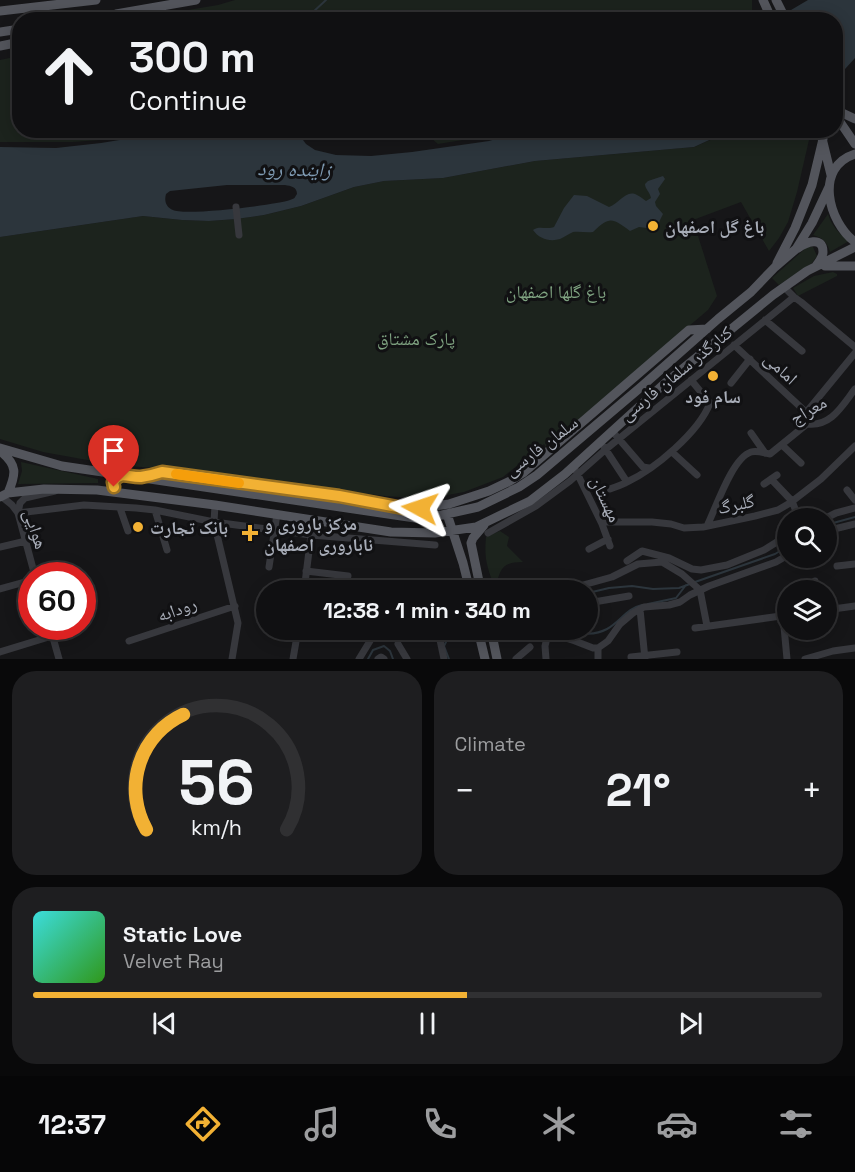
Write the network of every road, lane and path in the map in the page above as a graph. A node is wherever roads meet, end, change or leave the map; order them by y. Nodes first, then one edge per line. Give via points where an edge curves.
1 (96, 0) edge
2 (196, 0) edge
3 (0, 11) edge
4 (129, 12) edge
5 (843, 126) edge
6 (821, 138) edge
7 (823, 138) edge
8 (855, 144) edge
9 (855, 154) edge
10 (831, 175) junction
11 (829, 187) junction
12 (236, 207) dead end
13 (239, 235) dead end
14 (855, 243) edge
15 (855, 247) edge
16 (796, 249) junction
17 (816, 266) junction
18 (855, 266) edge
19 (775, 267) junction
20 (784, 287) junction
21 (794, 297) junction
22 (765, 320) junction
23 (734, 345) junction
24 (855, 347) edge
25 (802, 351) dead end
26 (855, 353) edge
27 (750, 359) junction
28 (691, 380) junction
29 (731, 383) dead end
30 (855, 389) edge
31 (808, 414) junction
32 (807, 424) junction
33 (751, 433) dead end
34 (616, 435) junction
35 (782, 445) junction
36 (603, 446) junction
37 (855, 446) edge
38 (0, 449) edge
39 (559, 450) junction
40 (672, 452) junction
41 (765, 453) junction
42 (801, 463) dead end
43 (649, 468) junction
44 (576, 470) junction
45 (98, 471) junction
46 (122, 475) junction
47 (697, 475) dead end
48 (140, 477) junction
49 (770, 479) dead end
50 (627, 482) junction
51 (63, 489) junction
52 (609, 489) dead end
53 (97, 490) junction
54 (847, 490) dead end
55 (119, 493) junction
56 (3, 496) edge
57 (855, 500) edge
58 (792, 501) junction
59 (215, 504) junction
60 (120, 508) junction
61 (795, 508) edge
62 (855, 508) edge
63 (155, 510) junction
64 (463, 510) junction
65 (18, 513) junction
66 (837, 513) edge
67 (278, 514) junction
68 (447, 514) junction
69 (493, 519) junction
70 (214, 522) junction
71 (602, 524) junction
72 (855, 524) edge
73 (707, 526) junction
74 (467, 528) junction
75 (837, 528) edge
76 (275, 530) junction
77 (128, 531) dead end
78 (452, 531) junction
79 (435, 533) junction
80 (488, 533) dead end
81 (311, 535) junction
82 (26, 541) junction
83 (777, 542) edge
84 (471, 543) junction
85 (435, 545) dead end
86 (0, 547) edge
87 (458, 549) junction
88 (590, 549) dead end
89 (166, 550) dead end
90 (627, 561) dead end
91 (777, 561) edge
92 (31, 562) edge
93 (855, 564) edge
94 (837, 566) dead end
95 (269, 567) dead end
96 (306, 571) junction
97 (348, 576) dead end
98 (305, 580) edge
99 (467, 580) edge
100 (479, 580) edge
101 (598, 581) edge
102 (18, 584) edge
103 (0, 589) edge
104 (700, 590) junction
105 (629, 596) dead end
106 (598, 601) edge
107 (235, 606) junction
108 (855, 606) edge
109 (837, 608) edge
110 (640, 609) junction
111 (777, 616) edge
112 (708, 627) junction
113 (695, 628) dead end
114 (38, 640) edge
115 (53, 640) edge
116 (296, 640) edge
117 (440, 640) edge
118 (480, 640) edge
119 (496, 640) edge
120 (786, 640) edge
121 (129, 641) dead end
122 (370, 641) dead end
123 (398, 644) dead end
124 (530, 647) dead end
125 (598, 648) junction
126 (855, 648) edge
127 (0, 651) edge
128 (676, 652) dead end
129 (833, 655) edge
130 (631, 657) dead end
131 (645, 657) edge
132 (497, 658) edge
133 (59, 659) edge
134 (232, 659) edge
135 (293, 659) edge
136 (359, 659) edge
137 (378, 659) edge
138 (384, 659) edge
139 (407, 659) edge
140 (444, 659) edge
141 (485, 659) edge
142 (516, 659) edge
143 (546, 659) edge
144 (598, 659) edge
145 (787, 659) edge
146 (806, 659) edge

1 - 3 main road
2 - 4 main road
5 - 8 main road
6 - 19 main road via 809,193
7 - 10 main road
9 - 10 main road via 845,158
10 - 11 main road
11 - 14 main road via 834,215
11 - 16 main road
12 - 13 street
15 - 17 main road, سلمان فارسی
16 - 17 main road via 818,242 823,253
16 - 19 main road
17 - 18 main road
17 - 20 main road, سلمان فارسی
19 - 39 main road via 706,329 689,330
20 - 21 street
20 - 34 main road, سلمان فارسی via 664,384
21 - 22 street, کنارگذر سلمان فارسی
21 - 24 street
22 - 23 street, کنارگذر سلمان فارسی
22 - 25 street
23 - 27 street, امامی
23 - 28 street, کنارگذر سلمان فارسی
26 - 31 street
27 - 29 street
27 - 31 street, امامی
28 - 34 street, کنارگذر سلمان فارسی
28 - 40 street via 710,403 696,426
30 - 32 street, معراج via 828,421
31 - 32 street
32 - 35 street, معراج
33 - 41 street
34 - 36 main road, سلمان فارسی
34 - 43 street via 643,467
35 - 41 street, معراج via 771,454
35 - 42 street
36 - 44 main road, سلمان فارسی
36 - 50 street
37 - 58 street, گلبرگ
38 - 45 main road, سلمان فارسی via 62,466
38 - 56 main road via 14,468 14,479
39 - 48 main road via 489,491 449,504 420,508 162,472
39 - 64 main road, سلمان فارسی via 537,475 519,487
40 - 43 street
40 - 47 street
41 - 73 street, معراج via 749,452 737,465
43 - 50 street
44 - 69 main road, سلمان فارسی via 530,501
44 - 71 street, مهستان
44 - 80 street via 536,506
45 - 46 main road, سلمان فارسی
45 - 53 main road via 104,483
46 - 48 main road, سلمان فارسی
46 - 55 main road via 113,482
48 - 68 main road, سلمان فارسی via 415,518
49 - 58 street
50 - 52 street
51 - 53 main road, سلمان فارسی
51 - 56 main road, سلمان فارسی
51 - 65 street via 25,498
53 - 55 main road, سلمان فارسی
54 - 57 street
55 - 59 main road, سلمان فارسی
56 - 65 street, هوایی
58 - 61 street
58 - 73 street, گلبرگ via 778,510
59 - 67 main road, سلمان فارسی
59 - 70 street
60 - 63 street
60 - 65 street via 84,505
60 - 77 street
62 - 66 street
63 - 70 street
63 - 89 street
64 - 68 main road, سلمان فارسی
64 - 74 main road
65 - 82 street, هوایی
67 - 76 street
67 - 79 main road, سلمان فارسی via 391,532
68 - 78 main road
69 - 74 main road, سلمان فارسی
69 - 84 main road via 476,533
70 - 76 street
70 - 107 street
71 - 73 street, گلبرگ via 634,521 684,528
71 - 88 street, مهستان via 609,542
72 - 75 street
74 - 78 main road, سلمان فارسی
74 - 84 main road
76 - 81 street
76 - 95 street
78 - 79 main road, سلمان فارسی
78 - 87 main road
79 - 87 main road via 450,538
81 - 85 street
81 - 96 street
82 - 86 street
82 - 92 street, هوایی
83 - 90 street via 727,565 701,570 642,551
84 - 87 main road via 463,539
84 - 100 main road
87 - 99 main road
91 - 104 street
93 - 94 street
96 - 97 street
96 - 98 street
101 - 104 street via 638,564 662,562
102 - 103 street
104 - 110 street via 674,604
104 - 112 street
105 - 106 street
107 - 121 street, رودابه
107 - 134 street via 238,623
108 - 109 street
110 - 125 street
110 - 131 street
111 - 112 street
112 - 113 street
114 - 127 street
115 - 133 street
116 - 135 street
117 - 140 street
118 - 141 main road
119 - 132 main road
120 - 145 street
122 - 136 street
123 - 139 street
124 - 142 street
125 - 143 street via 553,634 547,638
125 - 144 street
126 - 129 street
128 - 131 street
129 - 146 street
130 - 131 street
137 - 138 street

